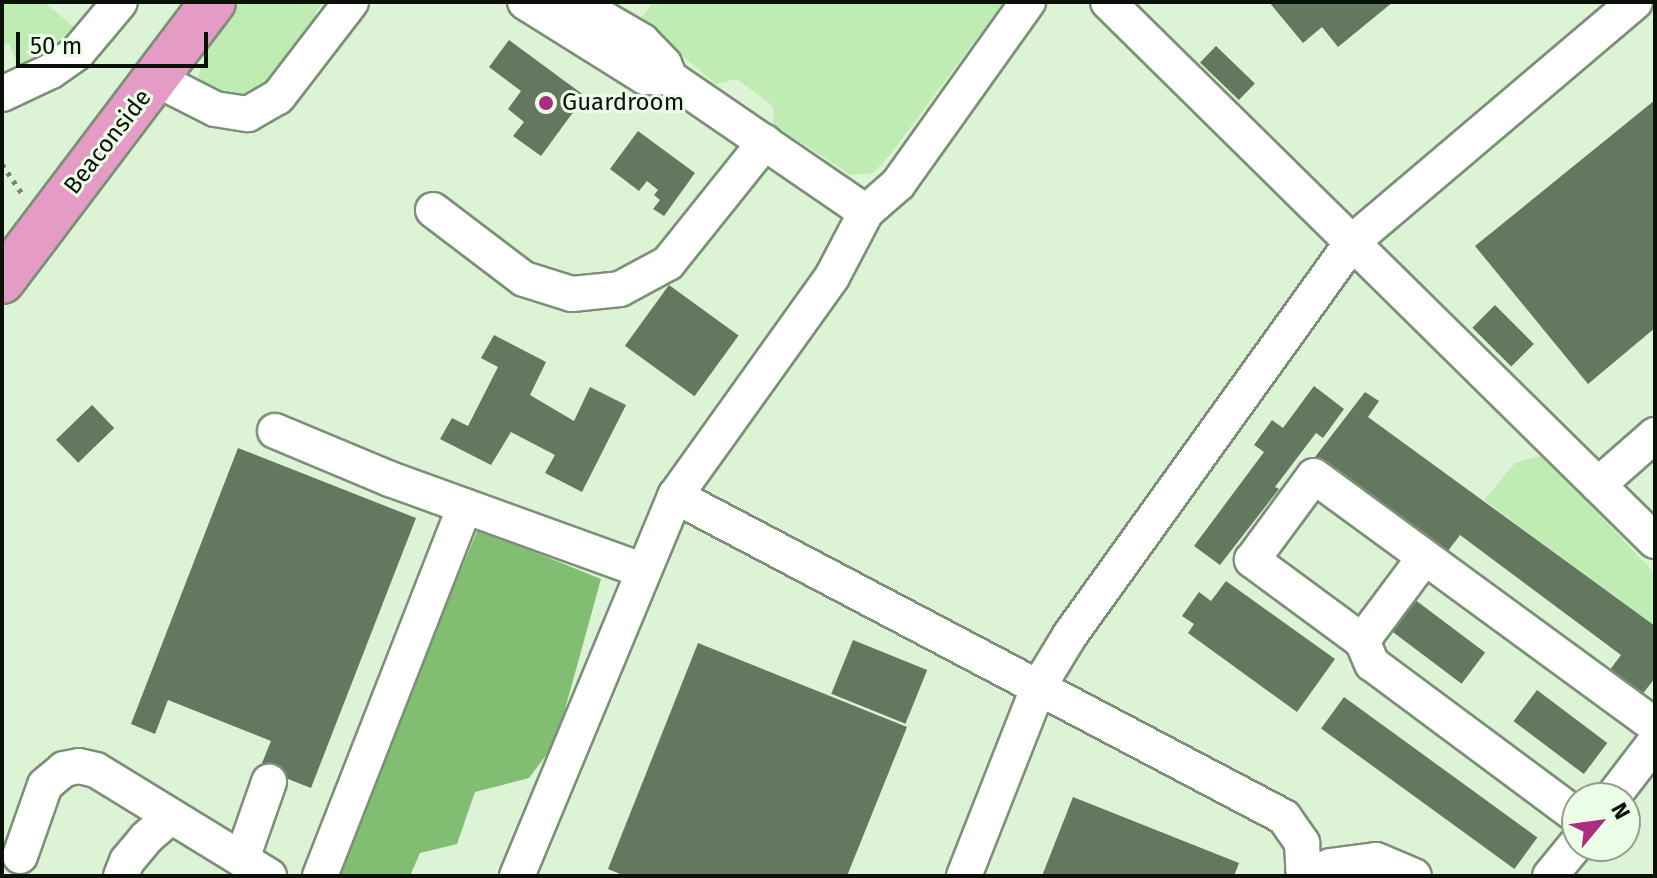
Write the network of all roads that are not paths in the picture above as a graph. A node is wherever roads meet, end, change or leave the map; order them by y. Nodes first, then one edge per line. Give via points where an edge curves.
1 (120, 2) edge
2 (213, 2) edge
3 (351, 2) edge
4 (525, 2) edge
5 (575, 2) edge
6 (1028, 2) edge
7 (1635, 2) edge
8 (1124, 7) edge
9 (606, 12) edge
10 (670, 78) junction
11 (156, 79) junction
12 (2, 94) edge
13 (765, 142) junction
14 (433, 210) dead end
15 (866, 212) junction
16 (1352, 242) junction
17 (2, 281) edge
18 (275, 431) dead end
19 (1655, 435) edge
20 (1598, 485) junction
21 (675, 496) junction
22 (465, 506) junction
23 (1655, 541) edge
24 (1424, 558) junction
25 (642, 570) junction
26 (1362, 641) junction
27 (1039, 686) junction
28 (1655, 726) edge
29 (1655, 742) edge
30 (269, 782) dead end
31 (1624, 782) edge
32 (1561, 804) edge
33 (171, 816) junction
34 (20, 856) dead end
35 (1319, 865) edge
36 (255, 867) edge
37 (121, 876) edge
38 (320, 876) edge
39 (517, 876) edge
40 (964, 876) edge
41 (1414, 876) edge

1 - 12 street via 78,52
2 - 11 highway, Beaconside
3 - 11 street via 278,97 248,114 215,109
4 - 10 street via 645,77
5 - 9 street
6 - 15 street via 898,184
7 - 16 street
8 - 16 street
9 - 10 street via 642,41
10 - 13 street
11 - 17 highway, Beaconside
13 - 14 street via 668,263 620,289 572,294 524,279
13 - 15 street
15 - 21 street via 832,277
16 - 20 street
16 - 27 street via 1070,635
18 - 22 street
19 - 20 street
20 - 23 street
21 - 25 street
21 - 27 street
22 - 25 street
22 - 38 street
24 - 26 street
24 - 26 street via 1314,476 1252,560
24 - 28 street
25 - 39 street
26 - 32 street via 1372,664
27 - 35 street via 1284,817
27 - 40 street
29 - 31 street
30 - 36 street
33 - 34 street via 96,770 64,769 45,785
33 - 36 street
33 - 37 street via 137,849
35 - 41 street via 1376,860

